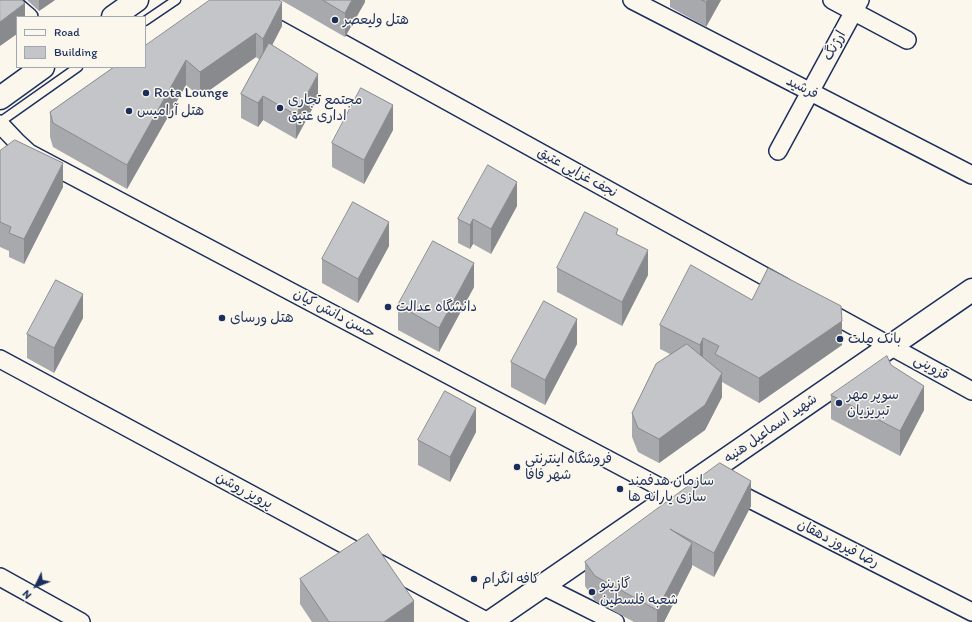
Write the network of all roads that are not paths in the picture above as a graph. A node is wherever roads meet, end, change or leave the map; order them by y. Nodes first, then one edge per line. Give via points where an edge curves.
1 (9, 0) edge
2 (138, 0) edge
3 (176, 0) edge
4 (264, 0) edge
5 (632, 0) edge
6 (832, 0) edge
7 (857, 6) edge
8 (28, 16) edge
9 (115, 16) edge
10 (146, 20) edge
11 (907, 40) dead end
12 (42, 68) edge
13 (77, 68) edge
14 (810, 92) junction
15 (0, 98) edge
16 (0, 123) edge
17 (778, 151) dead end
18 (972, 175) edge
19 (972, 290) edge
20 (891, 346) junction
21 (0, 360) edge
22 (972, 391) edge
23 (703, 475) junction
24 (675, 495) junction
25 (0, 577) edge
26 (543, 586) junction
27 (972, 612) edge
28 (81, 622) edge
29 (489, 622) edge
30 (615, 622) edge

1 - 8 street
2 - 9 main road
3 - 10 lane
4 - 20 street, نجف غزایی عتیق
5 - 14 street, فرشید
6 - 7 street
7 - 11 street
7 - 14 street, ارژنگ
12 - 15 main road
13 - 16 lane
14 - 17 street, ارژنگ
14 - 18 street, فرشید
16 - 24 street, حسن دانش کیان via 29,153
19 - 20 main road, شهید اسماعیل هنیه
20 - 22 street, قزوینی
20 - 23 main road, شهید اسماعیل هنیه
21 - 29 street, پرویز روشن
23 - 24 main road, شهید اسماعیل هنیه
23 - 27 street, رضا فیروز دهقان
24 - 26 main road, شهید اسماعیل هنیه
25 - 28 street
26 - 29 main road, شهید اسماعیل هنیه
26 - 30 street

